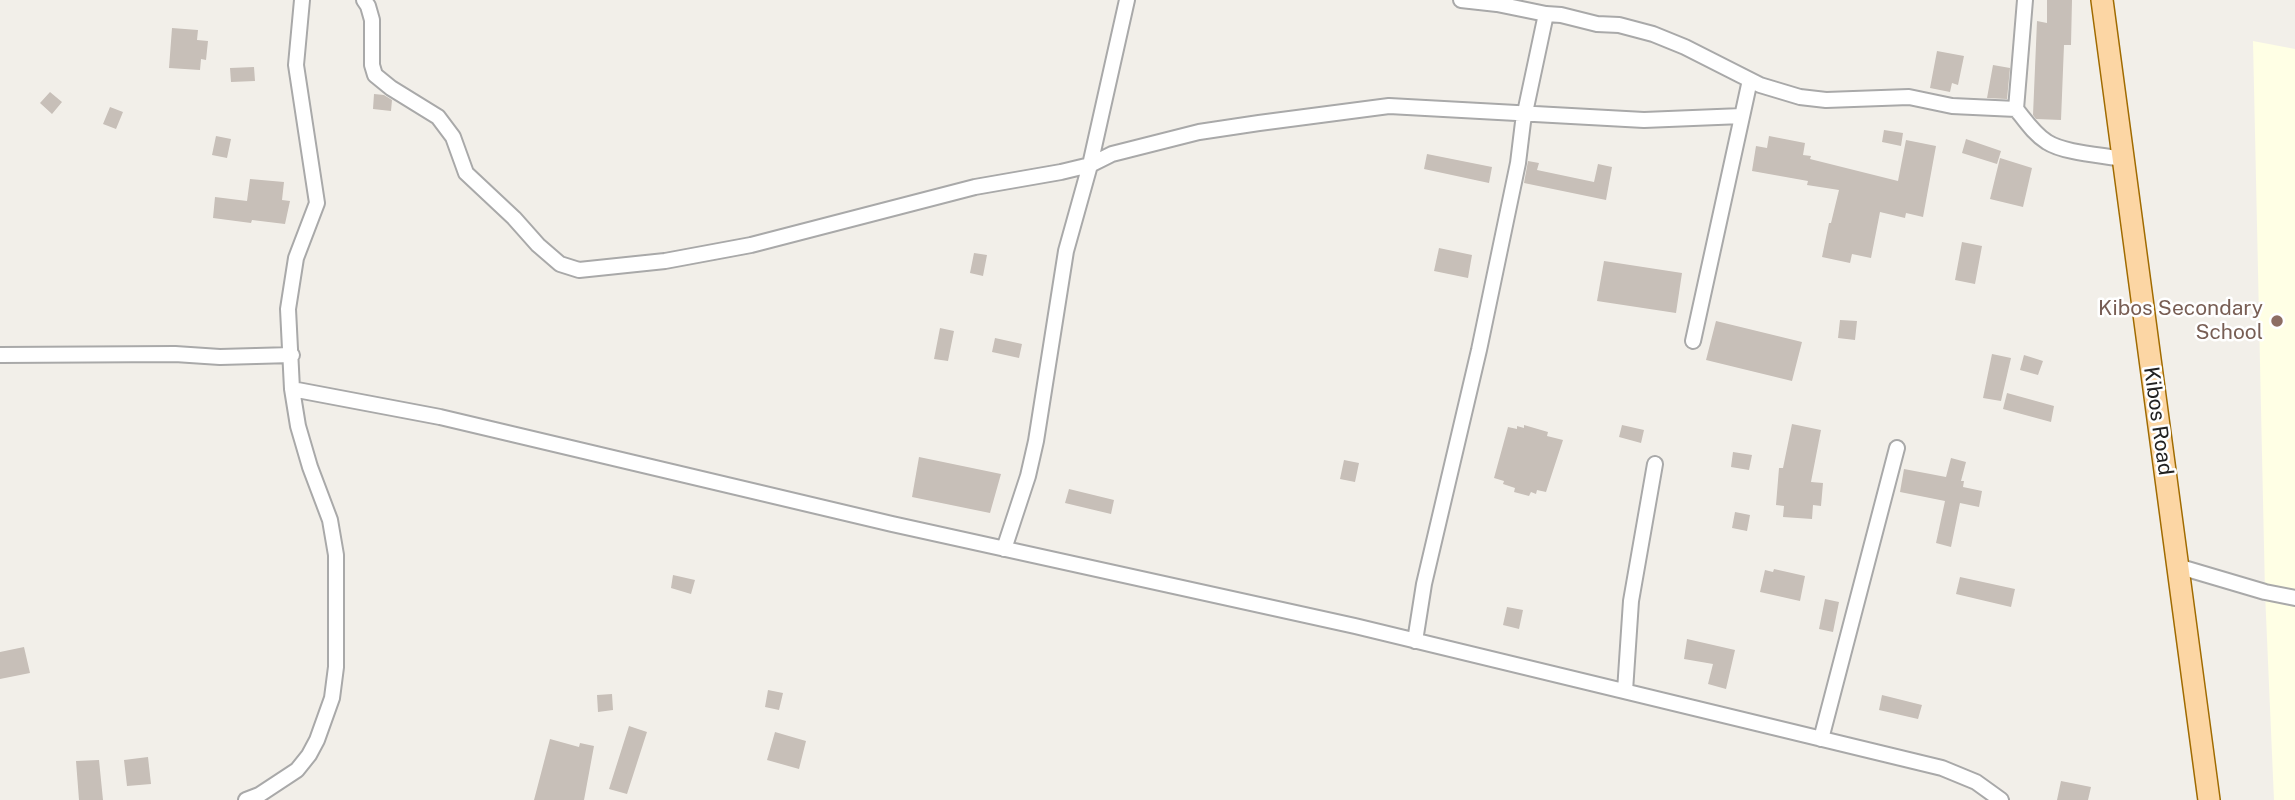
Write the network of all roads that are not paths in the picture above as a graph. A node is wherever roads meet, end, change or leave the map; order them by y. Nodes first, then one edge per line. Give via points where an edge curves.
1 (302, 0) edge
2 (364, 0) edge
3 (1127, 0) edge
4 (1461, 0) edge
5 (2025, 0) edge
6 (2102, 0) edge
7 (1546, 14) junction
8 (1750, 80) junction
9 (2016, 109) junction
10 (1526, 114) junction
11 (1742, 116) junction
12 (2123, 159) junction
13 (1090, 165) junction
14 (1693, 341) dead end
15 (0, 355) edge
16 (292, 355) junction
17 (292, 388) junction
18 (1897, 448) dead end
19 (1655, 464) dead end
20 (1004, 549) junction
21 (2177, 566) junction
22 (2295, 598) edge
23 (1415, 640) junction
24 (1625, 691) junction
25 (1821, 739) junction
26 (246, 800) edge
27 (2001, 800) edge
28 (2209, 800) edge

1 - 16 street via 296,65 317,203 296,257 288,309
2 - 13 street via 372,20 375,75 438,117 453,137 466,173 545,252 560,264 579,270 751,245 924,199
3 - 13 street
4 - 7 street
5 - 9 street
6 - 12 main road, Kibos Road
7 - 8 street via 1653,34
7 - 10 street
8 - 9 street via 1813,99 1909,97 1952,106
8 - 11 street
9 - 12 street via 2048,144
10 - 11 street via 1644,120
10 - 13 street via 1389,106 1199,132 1112,154
10 - 23 street
11 - 14 street
12 - 21 main road, Kibos Road
13 - 20 street via 1066,251 1036,441
15 - 16 street
16 - 17 street
17 - 20 street via 440,417
17 - 26 street via 298,426 330,520 336,555 336,667 332,698 309,755 297,770
18 - 25 street
19 - 24 street via 1631,601
20 - 23 street
21 - 22 street
21 - 28 main road, Kibos Road
23 - 24 street
24 - 25 street
25 - 27 street via 1942,768 1976,782

